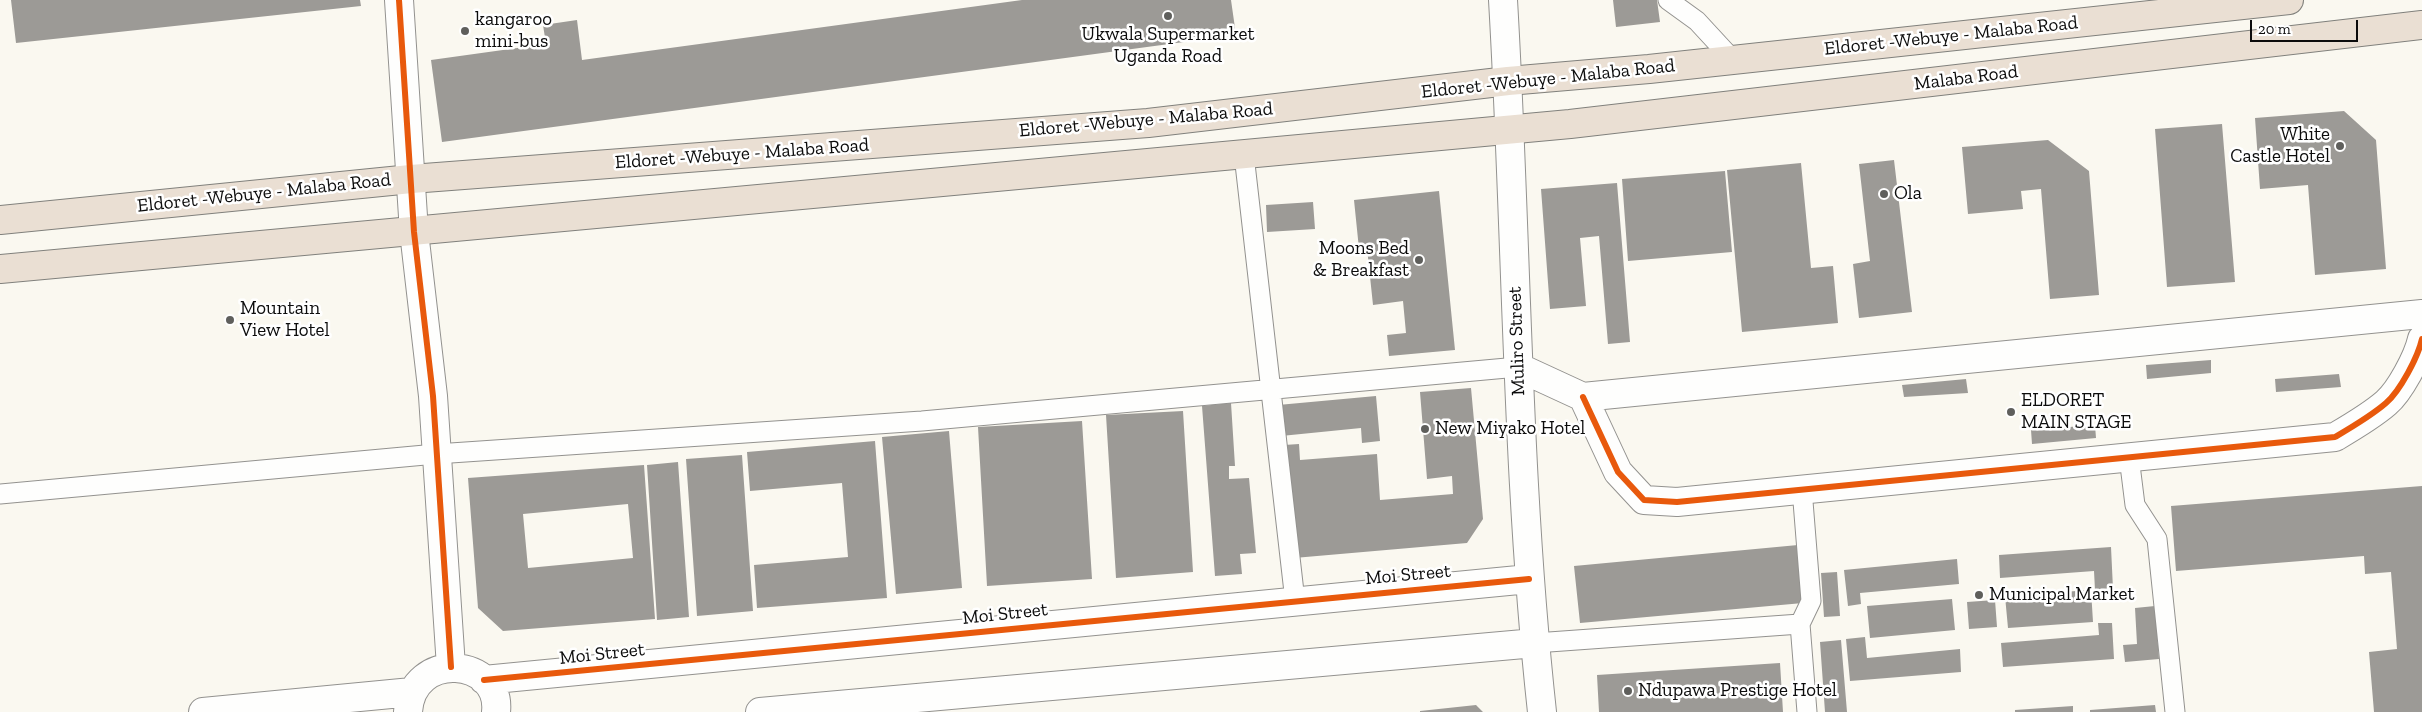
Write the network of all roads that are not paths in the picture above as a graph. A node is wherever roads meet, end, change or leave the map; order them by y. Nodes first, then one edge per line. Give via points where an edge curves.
1 (399, 0) edge
2 (1504, 0) edge
3 (1668, 0) edge
4 (2289, 0) edge
5 (2422, 25) edge
6 (1733, 60) junction
7 (1508, 81) junction
8 (1509, 130) junction
9 (1244, 154) junction
10 (411, 179) junction
11 (0, 220) edge
12 (414, 232) junction
13 (0, 269) edge
14 (2422, 314) edge
15 (2422, 339) edge
16 (1518, 367) junction
17 (1271, 389) junction
18 (1583, 397) junction
19 (436, 454) junction
20 (2129, 457) junction
21 (1802, 489) junction
22 (0, 494) edge
23 (1529, 579) junction
24 (1295, 601) junction
25 (1800, 624) junction
26 (1534, 643) junction
27 (451, 667) junction
28 (484, 680) junction
29 (410, 702) edge
30 (202, 712) edge
31 (496, 712) edge
32 (760, 712) edge
33 (1542, 712) edge
34 (1807, 712) edge
35 (2175, 712) edge

1 - 10 street
2 - 7 street, Muliro Street
3 - 6 lane via 1697,22
4 - 6 highway, Eldoret -Webuye - Malaba Road
5 - 8 highway, Malaba Road
6 - 7 highway, Eldoret -Webuye - Malaba Road
7 - 8 street, Muliro Street
7 - 10 highway, Eldoret -Webuye - Malaba Road via 1148,123
8 - 9 highway
8 - 16 street, Muliro Street
9 - 12 highway
9 - 17 lane
10 - 11 highway, Eldoret -Webuye - Malaba Road
10 - 12 street
12 - 13 highway
12 - 19 street via 433,396
14 - 18 street
15 - 20 street via 2420,349 2388,402 2335,437
16 - 17 lane
16 - 18 street
16 - 23 street, Muliro Street
17 - 19 lane via 922,421
17 - 24 lane
18 - 21 street via 1618,472 1644,500 1677,502
19 - 22 lane
19 - 27 street
20 - 21 street
20 - 35 lane via 2136,505 2157,539
21 - 25 lane via 1811,601
23 - 24 street, Moi Street
23 - 26 street, Muliro Street
24 - 28 street, Moi Street
25 - 26 lane
25 - 34 lane
26 - 32 street
26 - 33 street, Muliro Street
27 - 28 street via 463,668
27 - 29 street via 428,674
28 - 31 street via 493,693
29 - 30 street

